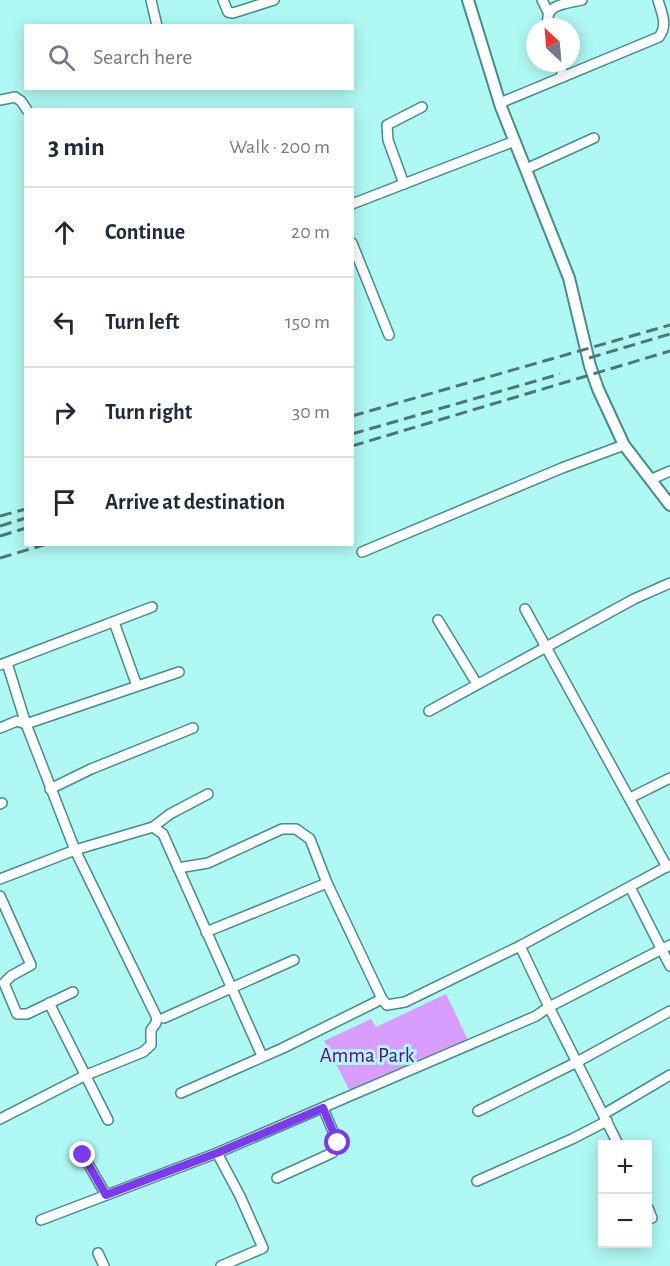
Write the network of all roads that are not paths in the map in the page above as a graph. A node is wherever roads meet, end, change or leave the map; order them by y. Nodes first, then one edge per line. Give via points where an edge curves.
1 (151, 0) edge
2 (223, 0) edge
3 (274, 0) edge
4 (468, 0) edge
5 (542, 0) edge
6 (582, 0) edge
7 (658, 0) edge
8 (548, 12) junction
9 (546, 18) edge
10 (157, 24) edge
11 (562, 72) edge
12 (563, 77) junction
13 (0, 100) edge
14 (500, 103) junction
15 (422, 107) dead end
16 (26, 108) edge
17 (594, 138) dead end
18 (515, 141) junction
19 (526, 169) junction
20 (404, 184) junction
21 (354, 203) edge
22 (354, 248) edge
23 (389, 334) dead end
24 (624, 444) junction
25 (670, 471) edge
26 (652, 479) junction
27 (670, 505) edge
28 (362, 552) dead end
29 (670, 583) edge
30 (152, 607) dead end
31 (525, 609) dead end
32 (438, 620) dead end
33 (114, 622) junction
34 (545, 647) junction
35 (3, 664) edge
36 (179, 672) dead end
37 (477, 684) junction
38 (137, 686) junction
39 (429, 711) dead end
40 (26, 724) junction
41 (0, 728) edge
42 (194, 728) dead end
43 (670, 778) edge
44 (50, 789) junction
45 (208, 794) dead end
46 (630, 798) junction
47 (153, 827) junction
48 (75, 850) junction
49 (668, 866) edge
50 (178, 868) junction
51 (0, 879) edge
52 (327, 883) junction
53 (630, 886) junction
54 (0, 896) edge
55 (206, 932) junction
56 (520, 946) junction
57 (666, 947) edge
58 (294, 960) dead end
59 (670, 966) edge
60 (231, 988) junction
61 (73, 992) dead end
62 (382, 999) junction
63 (49, 1003) junction
64 (549, 1007) junction
65 (670, 1011) edge
66 (164, 1018) dead end
67 (262, 1056) junction
68 (577, 1062) junction
69 (670, 1075) edge
70 (84, 1076) junction
71 (181, 1093) dead end
72 (323, 1108) junction
73 (478, 1111) dead end
74 (605, 1118) junction
75 (0, 1119) edge
76 (108, 1120) dead end
77 (616, 1140) edge
78 (217, 1153) junction
79 (83, 1155) dead end
80 (277, 1178) dead end
81 (477, 1181) dead end
82 (106, 1195) junction
83 (41, 1220) dead end
84 (98, 1253) dead end
85 (104, 1266) edge
86 (221, 1266) edge

1 - 10 street
2 - 3 street via 228,12 233,13
4 - 14 street
5 - 8 street
6 - 8 street
7 - 12 street via 665,24 659,37
8 - 9 street
11 - 12 street
12 - 14 street
13 - 16 street via 15,97
14 - 18 street
15 - 20 street via 387,125 388,140
17 - 19 street
18 - 19 street
18 - 20 street
19 - 24 street via 569,278 598,389
20 - 21 street
22 - 23 street
24 - 26 street
24 - 28 street
25 - 26 street
26 - 27 street
29 - 34 street
30 - 33 street
31 - 34 street
32 - 37 street
33 - 35 street
33 - 38 street
34 - 37 street
34 - 46 street
35 - 40 street
36 - 38 street
37 - 39 street
38 - 40 street
40 - 41 street via 17,721
40 - 44 street
42 - 44 street
43 - 46 street
44 - 48 street
45 - 47 street
46 - 49 street
47 - 48 street
47 - 50 street via 163,834
48 - 51 street
48 - 70 street via 156,1018 148,1048
49 - 53 street
50 - 52 street via 208,863 282,829 296,829 310,839
50 - 55 street
52 - 55 street
52 - 62 street
53 - 56 street
53 - 57 street
54 - 63 street via 32,965 4,983 10,999 17,1014 27,1014
55 - 60 street
56 - 62 street via 405,1002 387,1005
56 - 64 street
57 - 59 street
57 - 64 street
58 - 60 street
60 - 66 street
60 - 67 street
61 - 63 street
62 - 67 street
63 - 70 street
64 - 68 street
64 - 72 street
65 - 68 street
67 - 71 street
68 - 73 street
68 - 74 street
69 - 74 street
70 - 75 street
70 - 76 street
72 - 78 street
72 - 80 street via 337,1148
74 - 77 street
74 - 81 street
78 - 82 street
78 - 86 street via 263,1248
79 - 82 street
82 - 83 street
84 - 85 street

